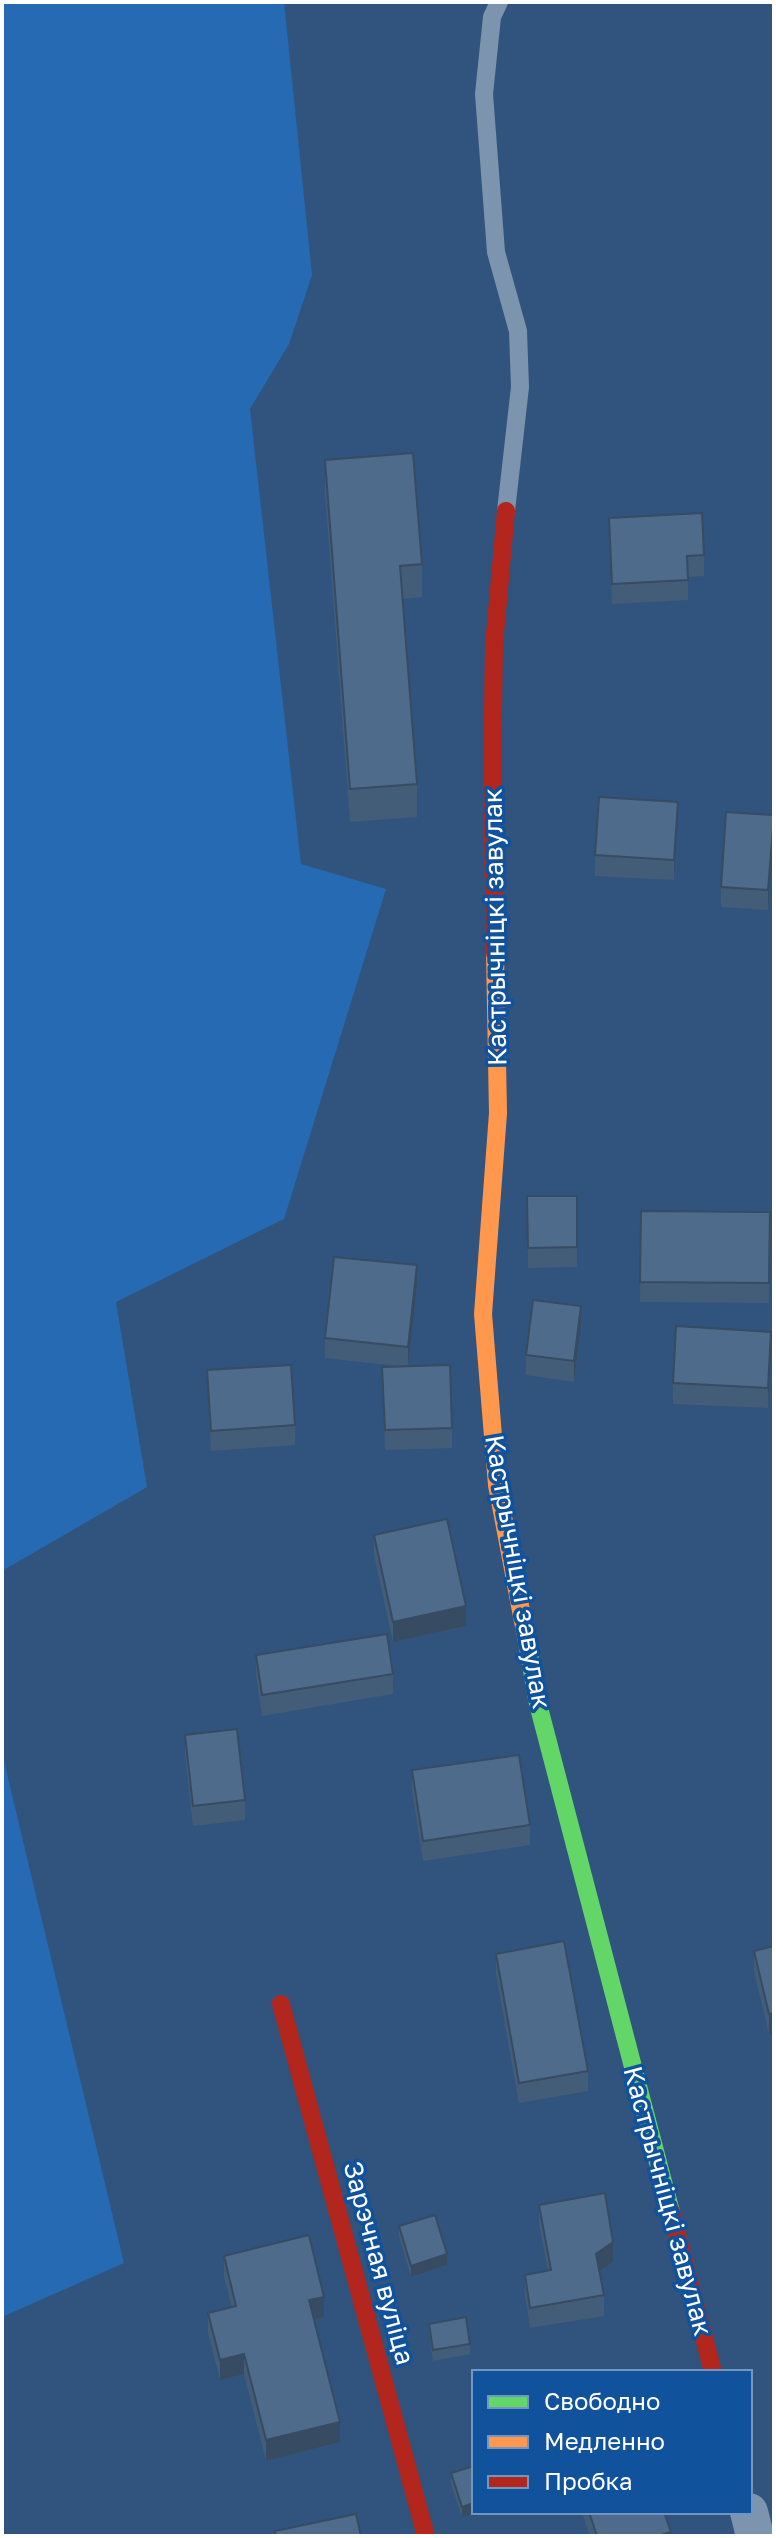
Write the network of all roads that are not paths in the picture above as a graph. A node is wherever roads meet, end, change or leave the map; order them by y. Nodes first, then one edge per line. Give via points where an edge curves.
1 (499, 2) edge
2 (506, 511) joint
3 (281, 2004) dead end
4 (712, 2370) edge
5 (750, 2514) edge
6 (426, 2536) edge
7 (755, 2536) edge

1 - 2 lane via 492,17 484,94 496,252 518,331 520,387
2 - 4 street, Кастрычніцкі завулак via 493,675 498,1113 483,1314 497,1485 538,1704
3 - 6 street, Зарэчная вуліца
5 - 7 street

